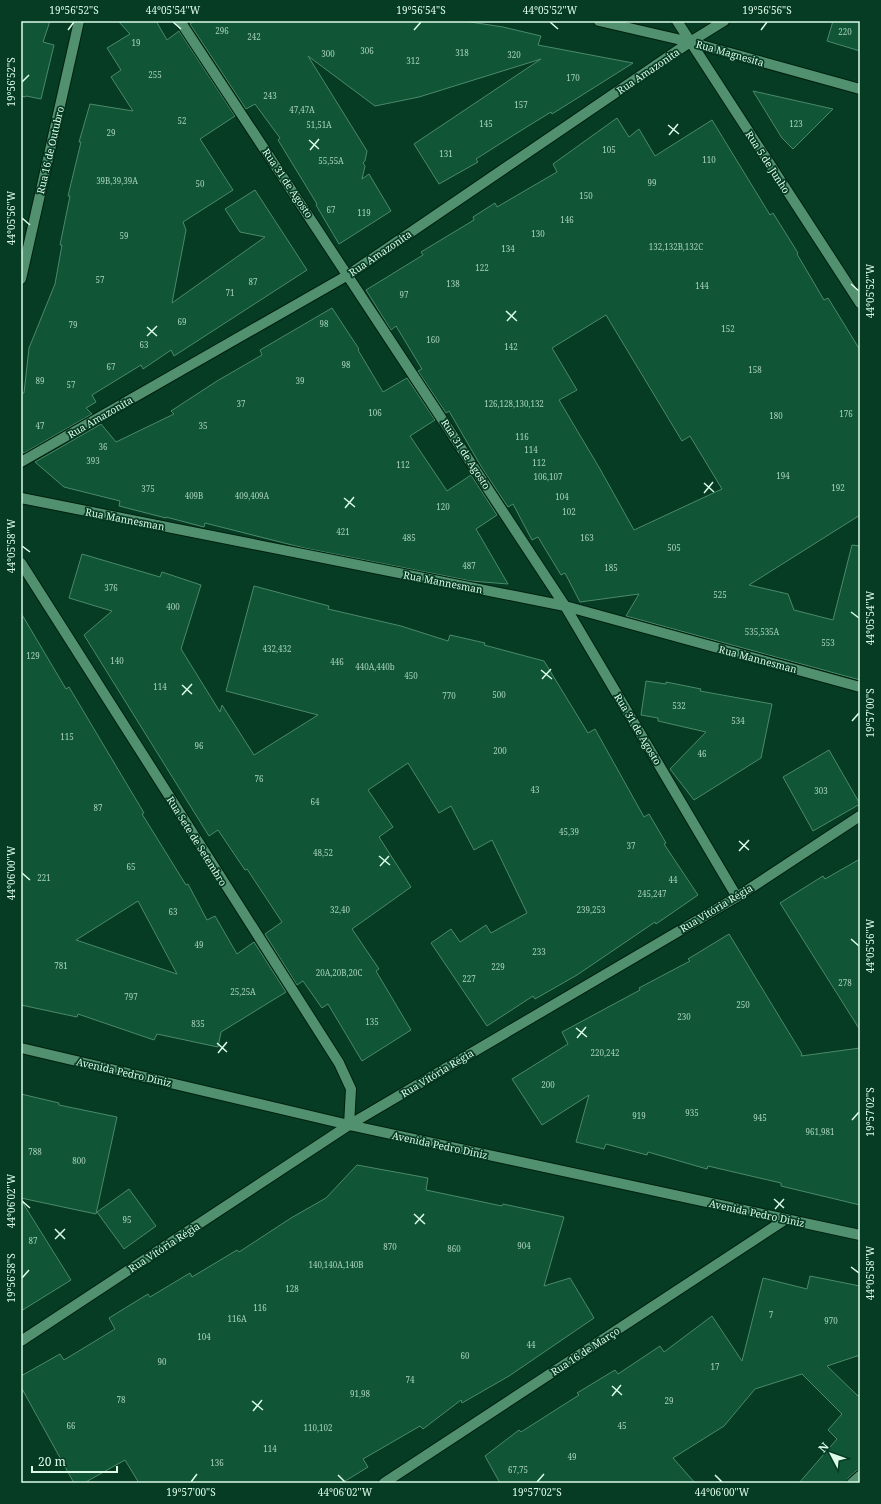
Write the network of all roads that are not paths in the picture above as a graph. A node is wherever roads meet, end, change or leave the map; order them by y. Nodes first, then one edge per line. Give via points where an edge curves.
1 (79, 21) edge
2 (180, 21) edge
3 (599, 21) edge
4 (678, 21) edge
5 (724, 21) edge
6 (690, 42) junction
7 (860, 89) edge
8 (348, 275) junction
9 (21, 279) edge
10 (860, 304) edge
11 (21, 462) edge
12 (21, 498) edge
13 (21, 563) edge
14 (566, 606) junction
15 (860, 687) edge
16 (860, 816) edge
17 (737, 897) junction
18 (21, 1048) edge
19 (349, 1126) junction
20 (786, 1219) junction
21 (860, 1235) edge
22 (21, 1341) edge
23 (860, 1476) edge
24 (384, 1483) edge
25 (852, 1483) edge

1 - 9 street, Rua 16 de Outubro
2 - 8 street, Rua 31 de Agosto
3 - 6 street, Rua Magnesita
4 - 6 street, Rua 5 de Junho
5 - 6 street, Rua Amazonita
6 - 7 street, Rua Magnesita
6 - 8 street, Rua Amazonita
6 - 10 street, Rua 5 de Junho
8 - 11 street, Rua Amazonita
8 - 14 street, Rua 31 de Agosto
12 - 14 street, Rua Mannesman
13 - 19 street, Rua Sete de Setembro via 339,1063 351,1090
14 - 15 street, Rua Mannesman
14 - 17 street, Rua 31 de Agosto
16 - 17 street, Rua Vitória Régia
17 - 19 street, Rua Vitória Régia
18 - 19 street, Avenida Pedro Diniz
19 - 20 street, Avenida Pedro Diniz
19 - 22 street, Rua Vitória Régia
20 - 21 street, Avenida Pedro Diniz
20 - 24 street, Rua 16 de Março
23 - 25 street

